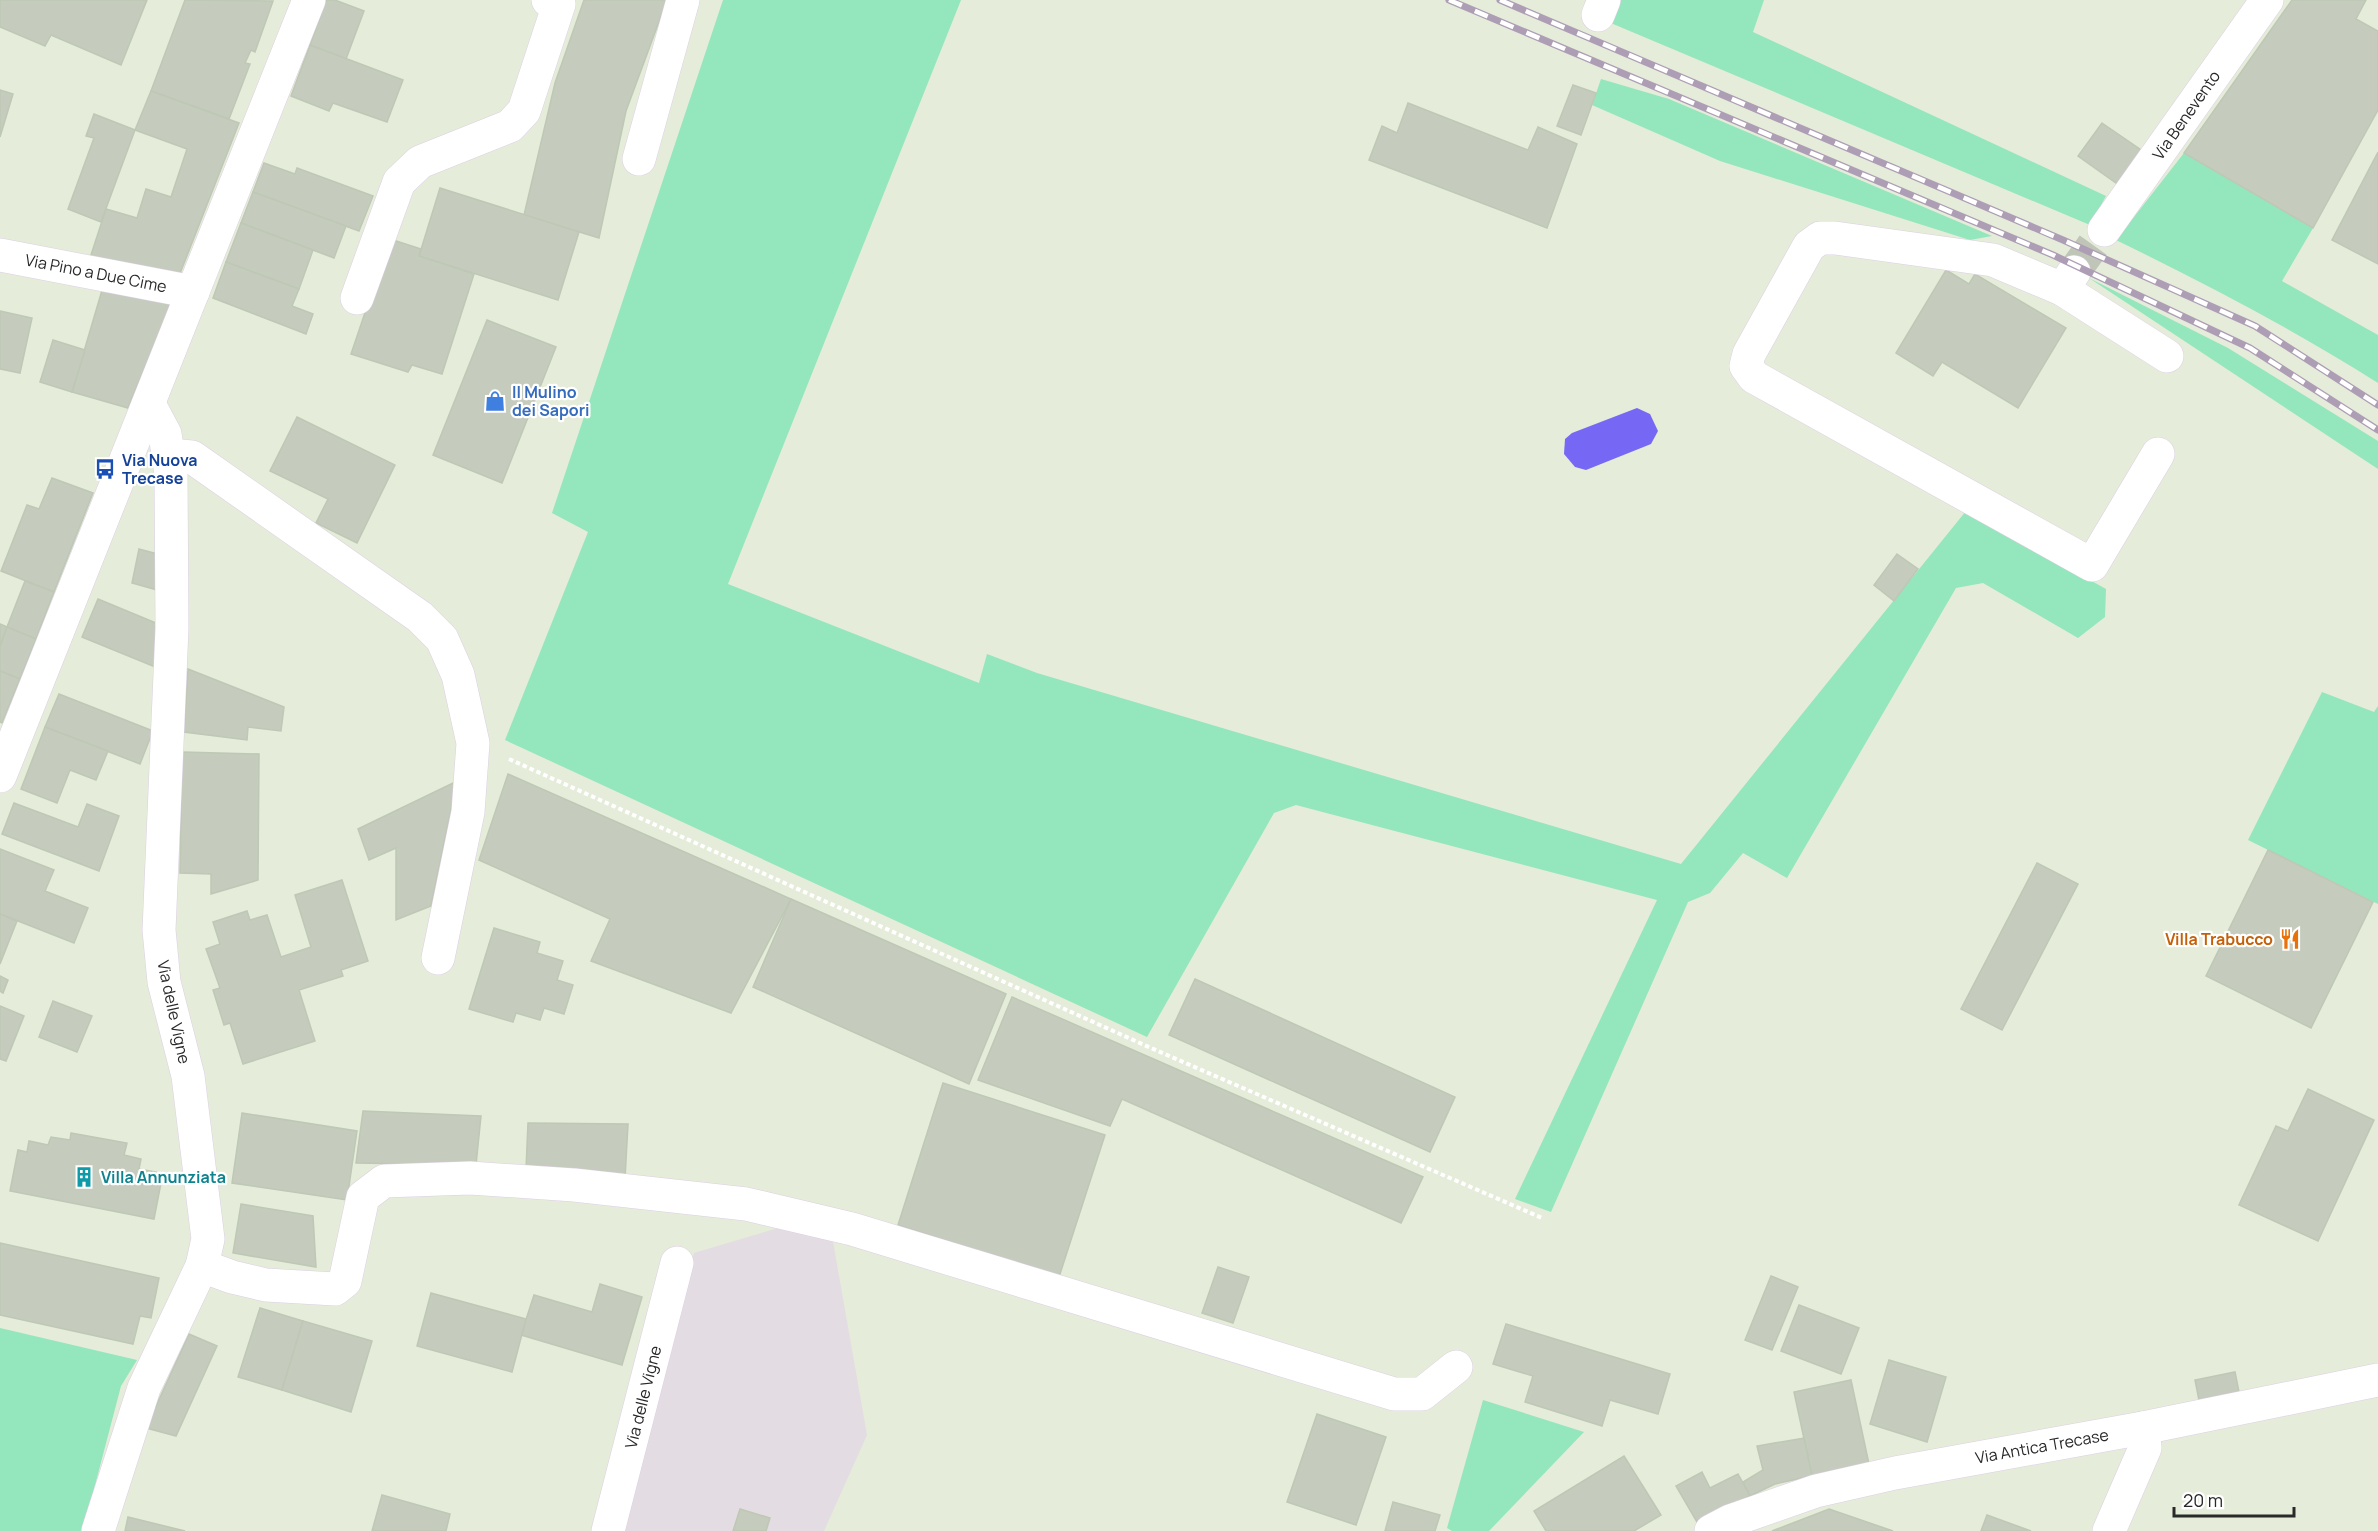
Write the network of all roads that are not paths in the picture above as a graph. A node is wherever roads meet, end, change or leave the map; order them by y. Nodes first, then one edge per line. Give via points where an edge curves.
1 (309, 0) edge
2 (683, 0) edge
3 (2267, 0) edge
4 (556, 1) edge
5 (639, 159) dead end
6 (2104, 230) tunnel mouth
7 (0, 255) edge
8 (193, 292) junction
9 (357, 298) dead end
10 (2167, 356) dead end
11 (149, 404) junction
12 (2158, 454) dead end
13 (168, 455) junction
14 (0, 776) edge
15 (438, 958) dead end
16 (677, 1263) dead end
17 (202, 1266) junction
18 (1456, 1367) dead end
19 (2378, 1380) edge
20 (2143, 1428) junction
21 (98, 1531) edge
22 (608, 1531) edge
23 (1711, 1531) edge
24 (2109, 1531) edge

1 - 8 street
2 - 5 street
3 - 6 street, Via Benevento
4 - 9 street via 524,111 510,126 420,162 399,182
7 - 8 street, Via Pino a Due Cime
8 - 11 street
10 - 12 street via 2068,281 1993,260 1820,238 1809,246 1746,366 1754,377 2092,565
11 - 13 street, Via delle Vigne via 163,428
11 - 14 street
13 - 15 street via 192,458 420,617 442,639 458,675 473,743 468,812
13 - 17 street, Via delle Vigne via 172,628 159,930 164,982 188,1076 208,1239
16 - 22 street, Via delle Vigne
17 - 18 street via 266,1285 334,1288 345,1281 363,1197 384,1181 470,1178 574,1185 746,1204 852,1229 1394,1394 1422,1394
17 - 21 street, Via delle Vigne via 144,1388
19 - 20 street, Via Antica Trecase
20 - 23 street, Via Antica Trecase via 1816,1491
20 - 24 street via 2145,1448

